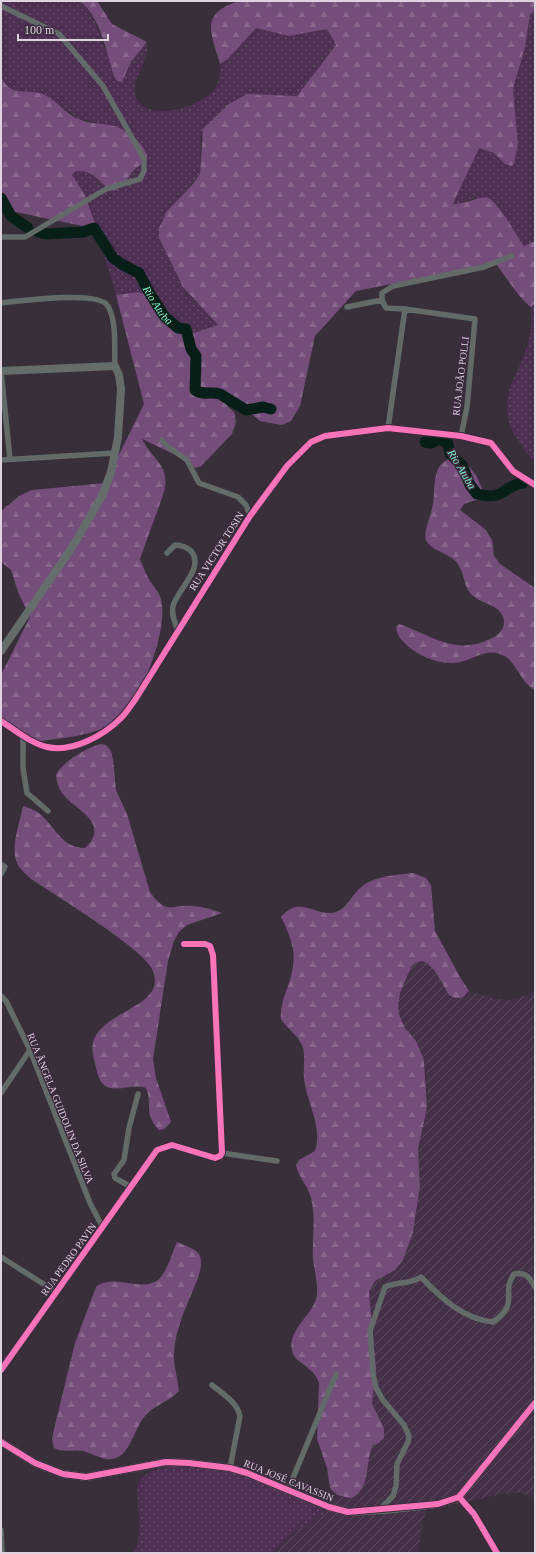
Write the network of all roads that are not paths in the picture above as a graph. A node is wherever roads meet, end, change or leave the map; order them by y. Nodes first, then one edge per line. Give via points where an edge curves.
1 (1, 6) edge
2 (1, 237) edge
3 (511, 256) dead end
4 (382, 300) junction
5 (1, 303) edge
6 (347, 307) dead end
7 (405, 309) junction
8 (115, 366) junction
9 (1, 371) edge
10 (388, 428) junction
11 (461, 436) junction
12 (162, 440) dead end
13 (115, 453) junction
14 (10, 459) junction
15 (1, 460) edge
16 (535, 485) edge
17 (250, 516) junction
18 (167, 553) dead end
19 (178, 631) junction
20 (1, 651) edge
21 (1, 721) edge
22 (23, 736) junction
23 (48, 811) dead end
24 (3, 866) edge
25 (1, 874) edge
26 (184, 944) dead end
27 (1, 996) edge
28 (30, 1050) junction
29 (1, 1094) edge
30 (138, 1094) dead end
31 (222, 1153) junction
32 (276, 1161) dead end
33 (131, 1187) junction
34 (103, 1228) junction
35 (1, 1257) edge
36 (535, 1287) edge
37 (56, 1292) junction
38 (1, 1370) edge
39 (336, 1374) dead end
40 (212, 1385) dead end
41 (535, 1403) edge
42 (1, 1442) edge
43 (230, 1468) junction
44 (288, 1490) junction
45 (459, 1497) junction
46 (378, 1510) junction
47 (1, 1530) edge
48 (2, 1553) edge
49 (497, 1553) edge

1 - 2 street via 59,34 103,86 144,159 144,171 140,179 106,189 25,237
3 - 4 street via 484,267 393,286 382,294
4 - 6 street
4 - 7 street via 386,308
5 - 8 street via 96,298 107,304 112,315
7 - 10 street
7 - 11 street, RUA JOÃO POLLI via 475,319 467,407
8 - 9 street
8 - 13 street via 121,389
9 - 14 street
10 - 11 street, RUA VICTOR TOSIN
10 - 17 street, RUA VICTOR TOSIN via 325,436 307,444 286,466
11 - 16 street, RUA VICTOR TOSIN via 491,443 513,470
12 - 17 street via 166,446 187,460 198,484 238,497 246,505
13 - 14 street
13 - 20 street via 102,496 73,546
14 - 15 street
17 - 19 street, RUA VICTOR TOSIN
18 - 19 street via 175,545 183,545 195,558 195,566 174,606 173,618
19 - 22 street, RUA VICTOR TOSIN via 135,700 122,717 107,730 78,744 62,748 47,747
21 - 22 street, RUA VICTOR TOSIN
22 - 23 street via 23,768 27,793
24 - 25 street
26 - 31 street via 205,944 210,946 213,955
27 - 28 street, RUA ÂNGELA GUIDOLIN DA SILVA via 6,1001
28 - 29 street
28 - 34 street, RUA ÂNGELA GUIDOLIN DA SILVA via 90,1202
30 - 33 street via 124,1160 114,1174 114,1178
31 - 32 street
31 - 33 street, RUA PEDRO PAVIN via 215,1158 172,1145 157,1150
33 - 34 street, RUA PEDRO PAVIN
34 - 37 street, RUA PEDRO PAVIN
35 - 37 street
36 - 46 street via 528,1275 514,1274 509,1281 507,1309 493,1322 464,1314 434,1291 421,1277 416,1281 385,1287 370,1331 373,1373 376,1388 404,1425 409,1436 397,1464 396,1486 392,1496
37 - 38 street, RUA PEDRO PAVIN
39 - 44 street
40 - 43 street via 238,1409 240,1416
41 - 45 street
42 - 43 street, RUA JOSÉ CAVASSIN via 47,1469 86,1477 166,1462
43 - 44 street, RUA JOSÉ CAVASSIN via 263,1478
44 - 46 street, RUA JOSÉ CAVASSIN via 348,1512
45 - 46 street, RUA JOSÉ CAVASSIN via 438,1504
45 - 49 street via 474,1514
47 - 48 street

